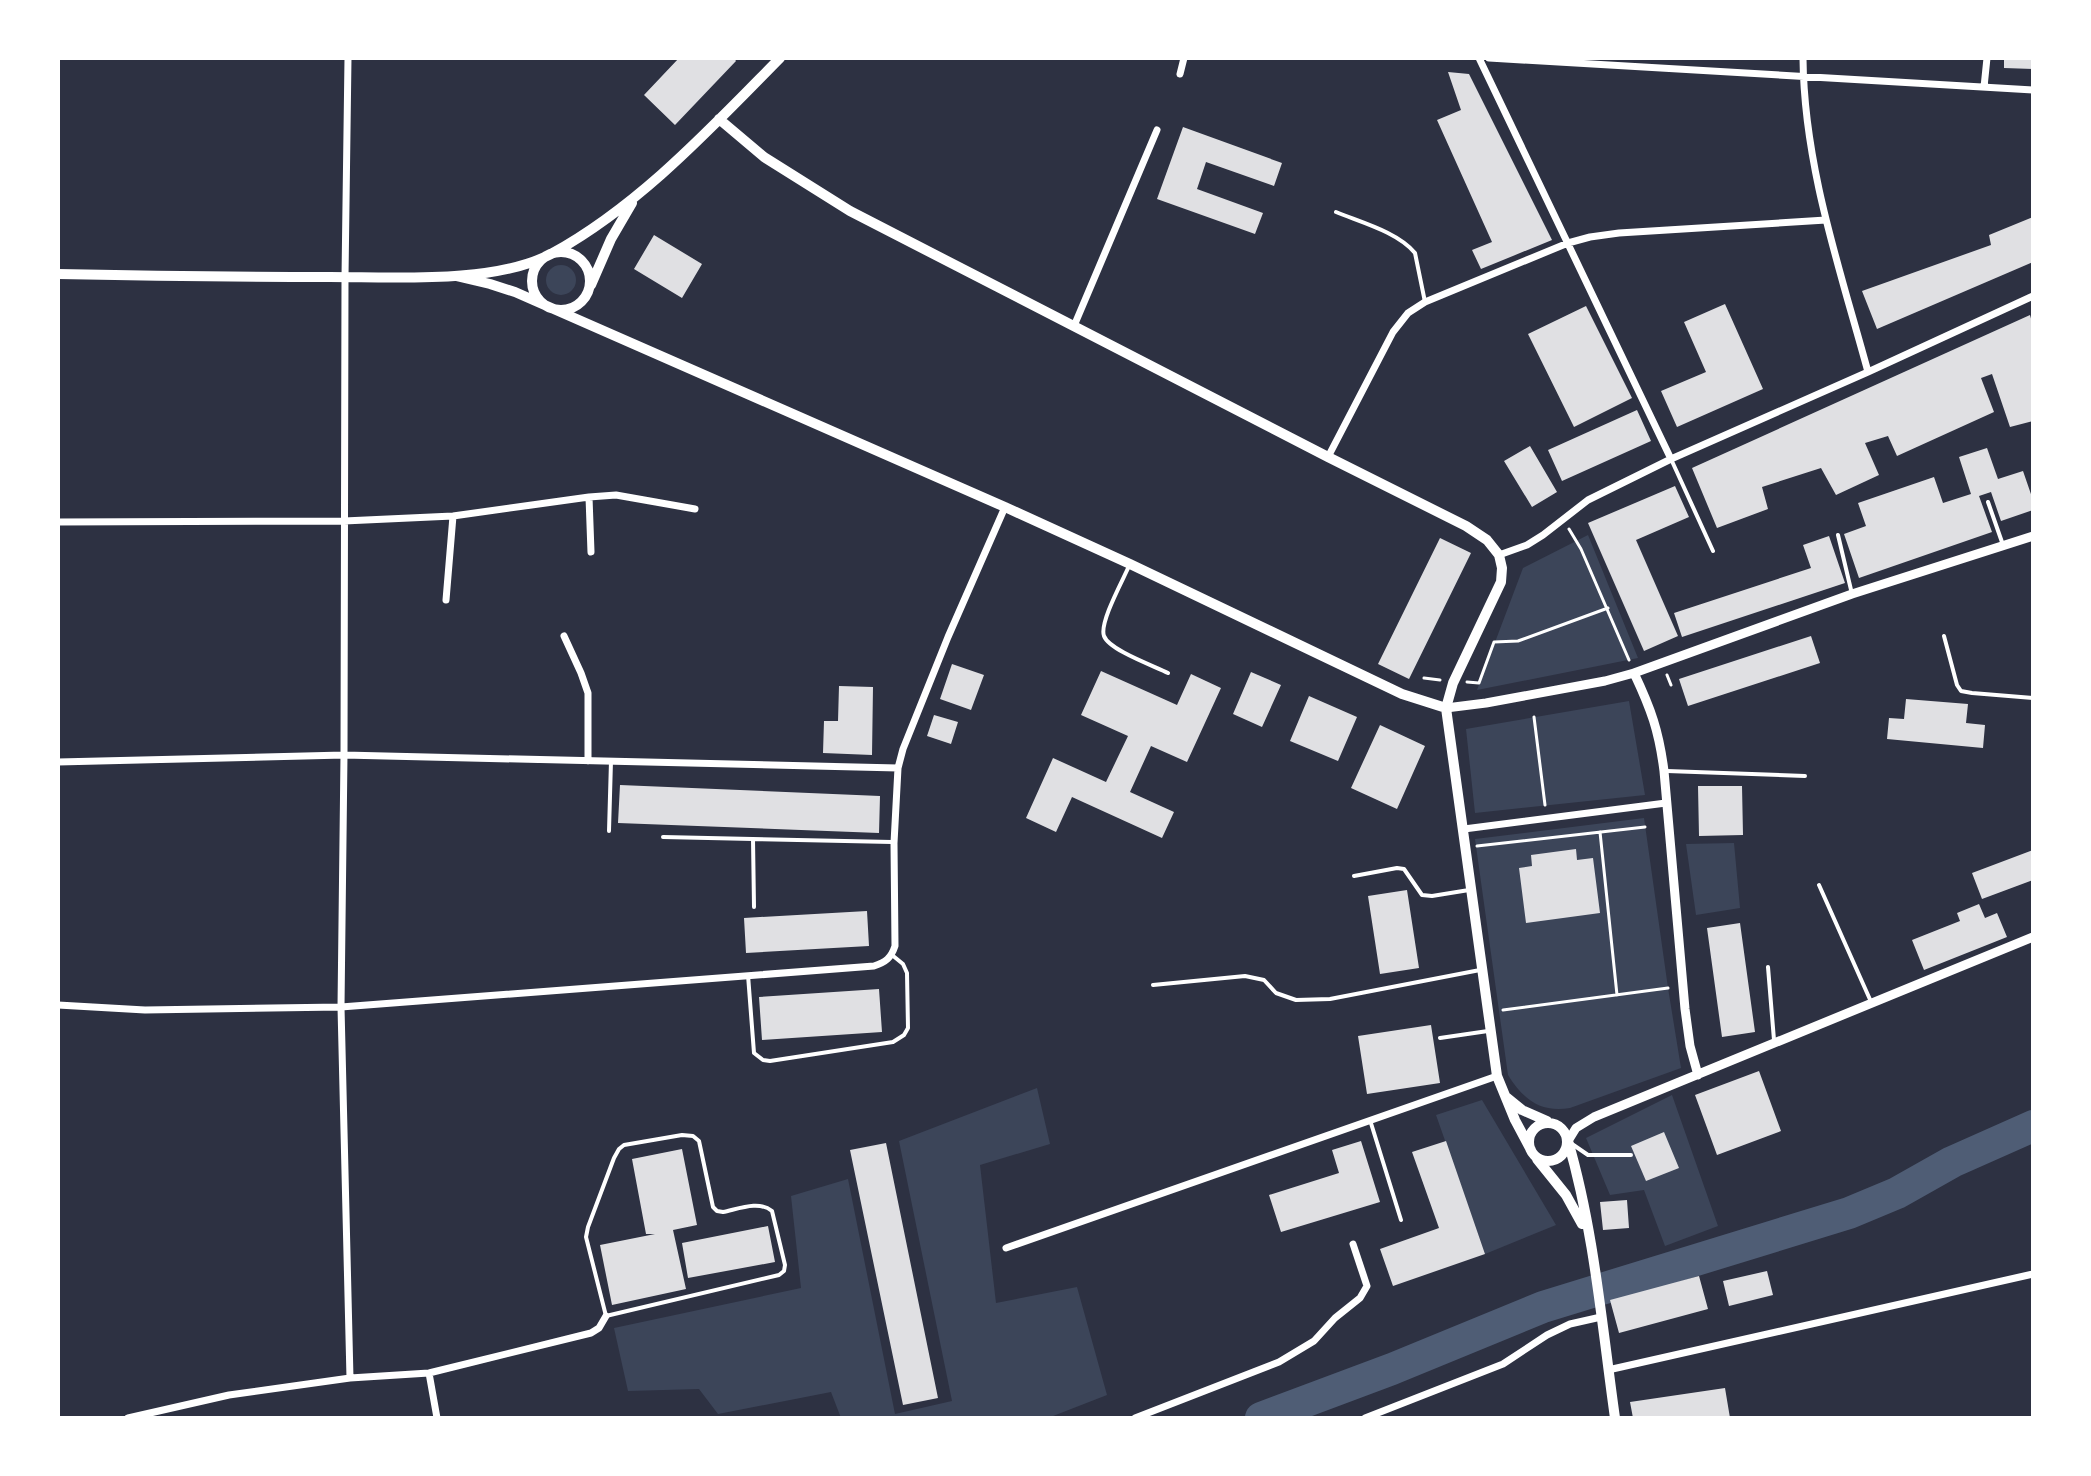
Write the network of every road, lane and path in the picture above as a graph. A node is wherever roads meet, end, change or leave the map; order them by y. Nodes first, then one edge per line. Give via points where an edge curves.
1 (348, 58) edge
2 (780, 58) edge
3 (1184, 58) edge
4 (1479, 58) edge
5 (1489, 58) edge
6 (1803, 58) edge
7 (1987, 58) edge
8 (1180, 74) dead end
9 (1803, 76) junction
10 (1984, 87) junction
11 (2033, 90) edge
12 (719, 119) junction
13 (1157, 130) dead end
14 (635, 198) junction
15 (1336, 212) dead end
16 (1826, 220) junction
17 (1568, 243) junction
18 (549, 254) junction
19 (58, 274) edge
20 (456, 276) junction
21 (345, 277) junction
22 (589, 291) junction
23 (2032, 298) edge
24 (1425, 302) junction
25 (546, 306) junction
26 (1074, 326) junction
27 (1868, 372) junction
28 (1328, 457) junction
29 (1671, 459) junction
30 (589, 497) junction
31 (1988, 502) dead end
32 (1005, 507) junction
33 (695, 509) dead end
34 (453, 516) junction
35 (1562, 519) junction
36 (344, 521) junction
37 (58, 522) edge
38 (1838, 535) dead end
39 (2033, 536) edge
40 (2003, 546) junction
41 (1713, 551) dead end
42 (591, 552) dead end
43 (1499, 555) junction
44 (1130, 564) junction
45 (1852, 594) junction
46 (446, 600) dead end
47 (1608, 608) junction
48 (564, 636) dead end
49 (1944, 636) dead end
50 (1168, 673) dead end
51 (1634, 673) junction
52 (1479, 683) dead end
53 (2033, 698) edge
54 (1446, 708) junction
55 (1534, 717) dead end
56 (344, 755) junction
57 (588, 761) junction
58 (611, 761) junction
59 (58, 762) edge
60 (898, 768) junction
61 (1664, 771) junction
62 (1805, 776) dead end
63 (1666, 803) junction
64 (1545, 805) dead end
65 (1645, 827) dead end
66 (1464, 829) junction
67 (609, 831) dead end
68 (1600, 832) junction
69 (663, 837) dead end
70 (753, 839) junction
71 (894, 843) junction
72 (1477, 846) dead end
73 (1354, 876) dead end
74 (1819, 885) dead end
75 (1472, 889) junction
76 (754, 907) dead end
77 (2033, 937) edge
78 (892, 955) junction
79 (1768, 967) dead end
80 (1482, 969) junction
81 (748, 975) junction
82 (1153, 985) dead end
83 (1668, 988) dead end
84 (1617, 995) junction
85 (1872, 1004) junction
86 (58, 1005) edge
87 (341, 1007) junction
88 (1499, 1011) dead end
89 (1491, 1031) junction
90 (1440, 1038) dead end
91 (1774, 1044) junction
92 (1698, 1075) junction
93 (1497, 1076) junction
94 (1505, 1096) junction
95 (1370, 1120) junction
96 (1550, 1122) junction
97 (1568, 1141) junction
98 (1532, 1153) junction
99 (1631, 1155) dead end
100 (1401, 1220) dead end
101 (1589, 1237) junction
102 (1353, 1244) dead end
103 (1006, 1248) dead end
104 (2033, 1274) edge
105 (606, 1316) junction
106 (1601, 1317) junction
107 (1608, 1370) junction
108 (429, 1373) junction
109 (350, 1378) junction
110 (128, 1418) edge
111 (437, 1418) edge
112 (1135, 1418) edge
113 (1365, 1418) edge
114 (1615, 1418) edge

1 - 21 street
2 - 12 main road
3 - 8 street
4 - 17 street
5 - 9 street
6 - 9 street
7 - 10 street
9 - 10 street
9 - 16 street
10 - 11 street
12 - 14 main road
12 - 26 main road via 764,157 850,211
13 - 26 street
14 - 18 main road
14 - 22 main road
15 - 24 lane via 1410,247
16 - 17 street via 1619,233
16 - 27 street
17 - 24 street
17 - 29 street
18 - 20 main road via 511,268
18 - 22 main road via 566,253 581,260 589,274
18 - 25 main road via 536,265 531,281
19 - 21 main road
20 - 21 main road
20 - 25 main road
21 - 36 street
22 - 25 main road via 573,309
23 - 27 street
24 - 28 street via 1393,332
25 - 32 main road
26 - 28 main road
27 - 29 street
28 - 43 main road via 1466,526
29 - 35 street via 1588,500
29 - 41 lane
30 - 33 street via 616,495
30 - 34 street
30 - 42 street
31 - 40 lane
32 - 44 main road
32 - 60 street
34 - 36 street
34 - 46 street
35 - 43 street via 1527,545
35 - 47 path
36 - 37 street
36 - 56 street
38 - 45 lane
39 - 40 street
40 - 45 street
43 - 54 main road via 1501,582
44 - 50 lane via 1103,634 1110,645
44 - 54 main road via 1402,694
45 - 51 street
47 - 51 path
47 - 52 path via 1518,641 1494,642
48 - 57 street via 588,693
49 - 53 lane via 1961,691
51 - 54 street
51 - 61 street via 1652,712
54 - 66 main road
55 - 64 path
56 - 57 street
56 - 59 street
56 - 87 street
57 - 58 street
58 - 60 street
58 - 67 lane
60 - 71 street
61 - 62 lane
61 - 63 street
63 - 66 street
63 - 92 street via 1685,1009
65 - 68 path
66 - 75 main road
68 - 72 path
68 - 84 path
69 - 70 lane
70 - 71 lane
70 - 76 lane
71 - 78 street
73 - 75 lane via 1397,868 1404,869 1422,895
74 - 85 lane
75 - 80 main road
77 - 85 street
78 - 81 street via 874,966
78 - 81 lane via 907,973 904,1035 893,1042 770,1061 754,1053
79 - 91 lane
80 - 82 lane via 1330,999 1296,1000 1276,993 1264,980 1245,976
80 - 89 main road
81 - 87 street
83 - 84 path
84 - 88 path
85 - 91 street
86 - 87 street via 145,1010
87 - 109 street
89 - 90 lane
89 - 93 main road
91 - 92 street
92 - 97 street via 1585,1121
93 - 94 main road
93 - 95 street
94 - 96 main road
94 - 98 main road
95 - 100 lane
95 - 103 street
96 - 97 main road via 1564,1130
96 - 98 main road via 1531,1133
97 - 98 main road via 1566,1151 1553,1160
97 - 99 lane via 1588,1155
97 - 101 main road
98 - 101 main road via 1566,1195
101 - 106 main road
102 - 112 street via 1367,1286 1314,1341 1279,1362
104 - 107 street
105 - 105 lane via 784,1271 772,1211 765,1205 717,1211 699,1141 693,1136 624,1145 614,1158 586,1237
105 - 108 street via 591,1333
106 - 107 main road
106 - 113 street via 1570,1324 1503,1364
107 - 114 main road
108 - 109 street
108 - 111 street
109 - 110 street via 229,1395

